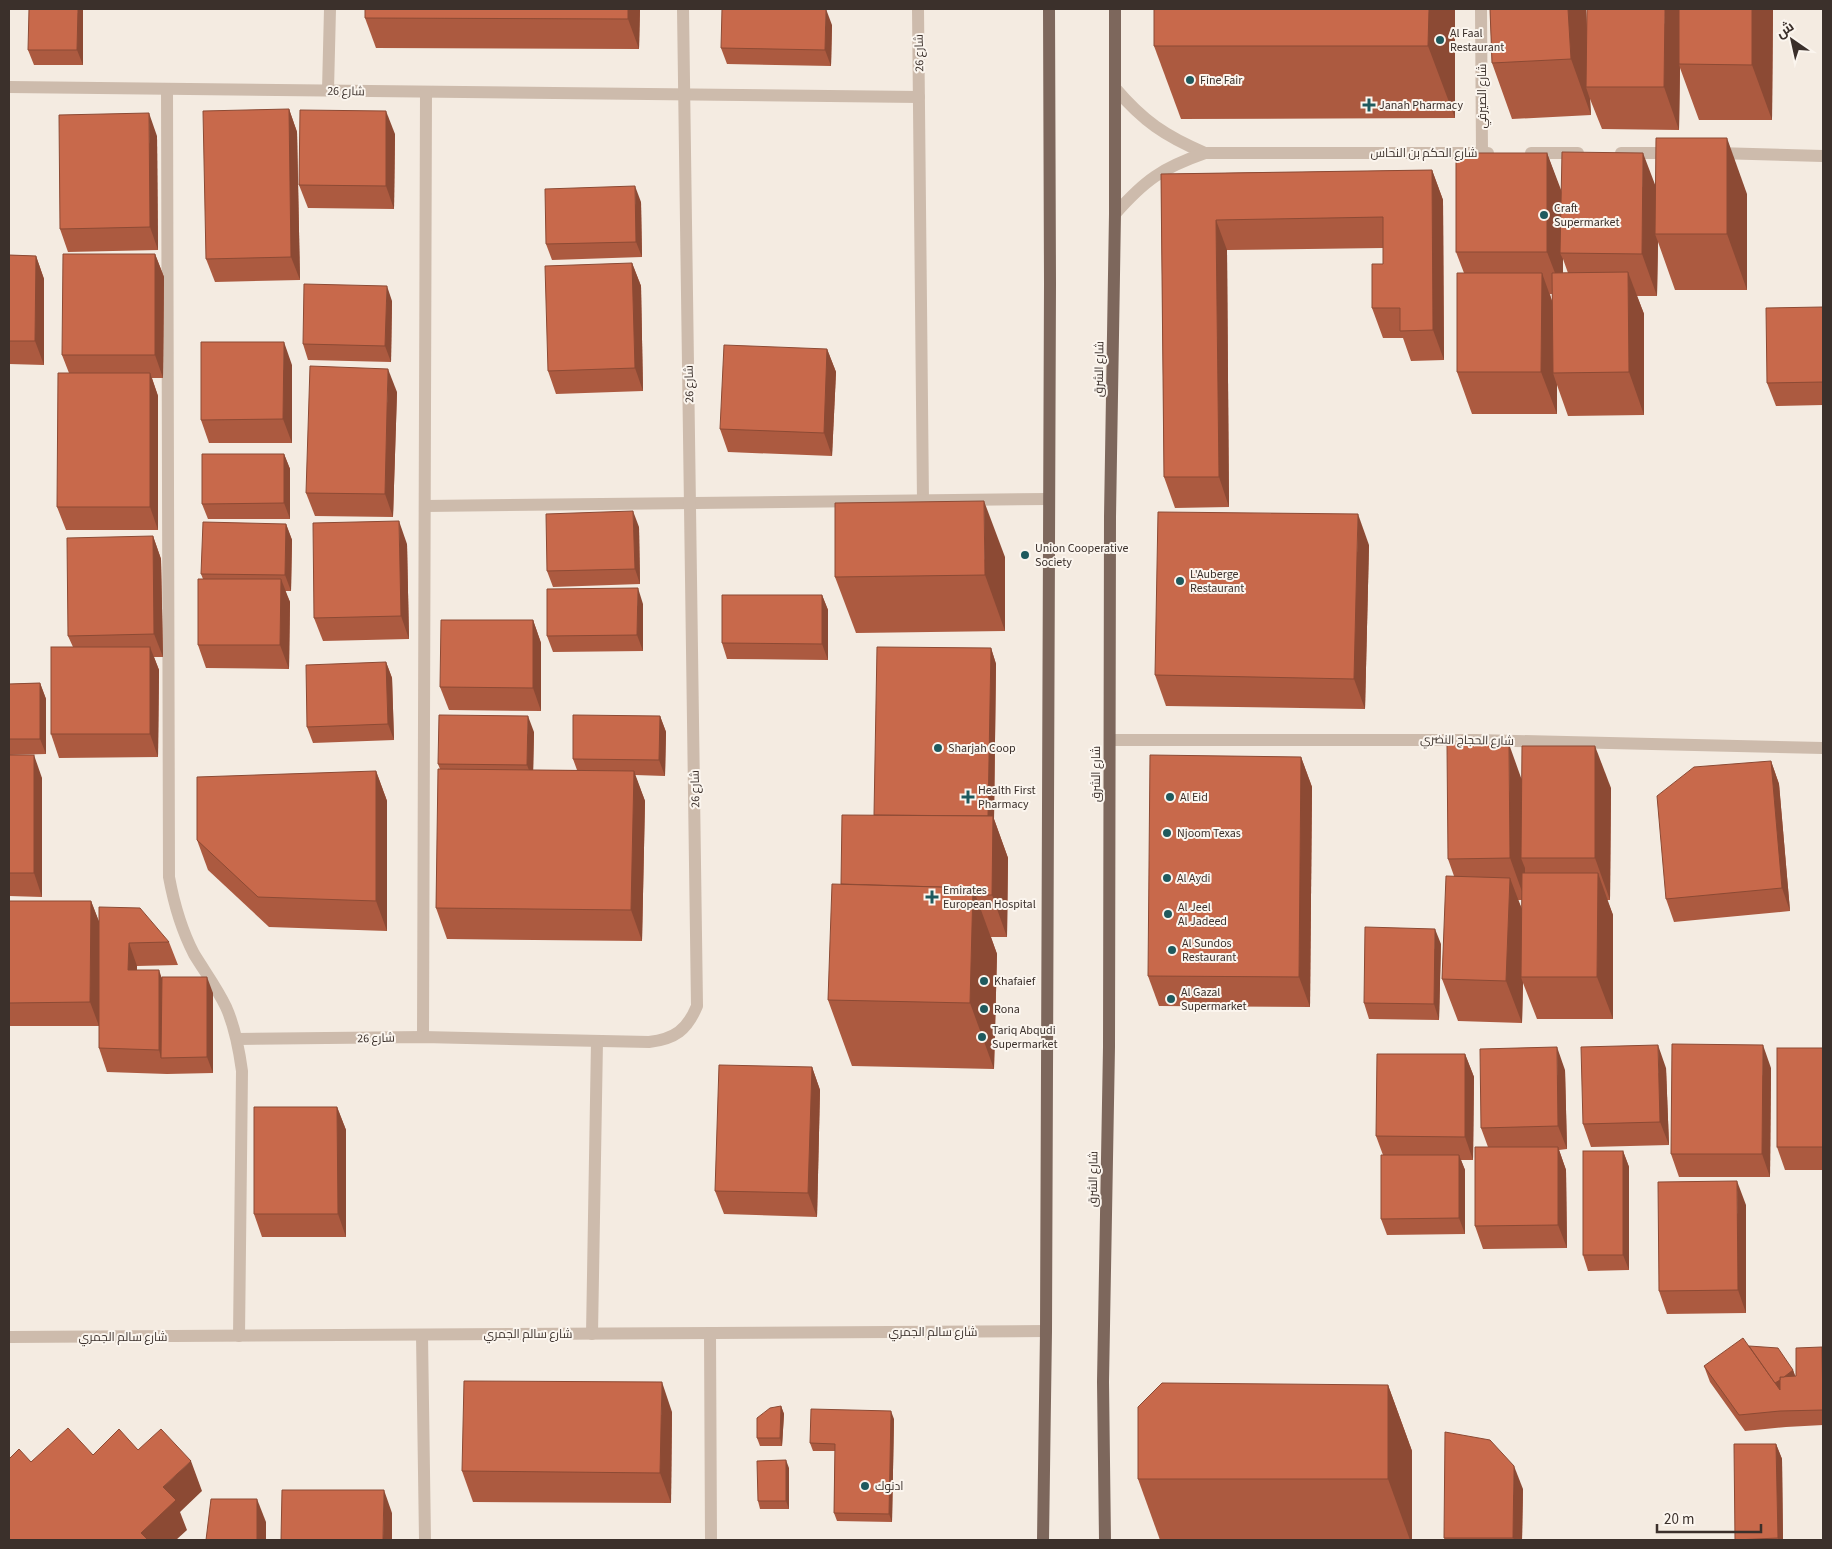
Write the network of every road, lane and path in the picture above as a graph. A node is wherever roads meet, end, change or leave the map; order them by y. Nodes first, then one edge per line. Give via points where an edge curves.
1 (330, 9) edge
2 (683, 9) edge
3 (918, 9) edge
4 (1049, 9) edge
5 (1115, 9) edge
6 (1481, 9) edge
7 (9, 87) edge
8 (1115, 88) junction
9 (167, 89) junction
10 (328, 90) junction
11 (426, 92) junction
12 (684, 94) junction
13 (919, 97) junction
14 (1205, 153) junction
15 (1482, 153) junction
16 (1501, 153) edge
17 (1520, 153) edge
18 (1588, 153) edge
19 (1606, 153) edge
20 (1682, 153) edge
21 (1701, 153) edge
22 (1823, 156) edge
23 (1115, 214) junction
24 (1049, 499) junction
25 (923, 501) junction
26 (691, 503) junction
27 (425, 506) junction
28 (1110, 740) junction
29 (1823, 748) edge
30 (423, 1037) junction
31 (237, 1039) junction
32 (597, 1041) junction
33 (1046, 1332) junction
34 (710, 1333) junction
35 (592, 1334) junction
36 (422, 1335) junction
37 (239, 1336) junction
38 (9, 1338) edge
39 (425, 1540) edge
40 (711, 1540) edge
41 (1043, 1540) edge
42 (1105, 1540) edge

1 - 10 street
2 - 12 street, شارع 26
3 - 13 street, شارع 26
4 - 24 main road
5 - 8 main road, شارع الشرق
6 - 15 street, شارع الصيرفي
7 - 9 street, شارع 26
8 - 14 street, شارع الحكم بن النحاس via 1155,128
8 - 23 main road, شارع الشرق
9 - 10 street, شارع 26
9 - 31 street via 170,877 181,926 227,1009
10 - 11 street, شارع 26
11 - 12 street, شارع 26
11 - 27 street
12 - 13 street, شارع 26
12 - 26 street, شارع 26
13 - 25 street, شارع 26
14 - 15 street, شارع الحكم بن النحاس
14 - 23 street, شارع الحكم بن النحاس via 1154,175
15 - 16 street, شارع الحكم بن النحاس
17 - 18 street
19 - 20 street
21 - 22 street
23 - 28 main road, شارع الشرق
24 - 25 street
24 - 33 main road
25 - 26 street
26 - 27 street
26 - 32 street, شارع 26 via 697,1006 691,1020 665,1040
27 - 30 street
28 - 29 street, شارع الحجاج النضري via 1476,740
28 - 42 main road, شارع الشرق via 1103,1382
30 - 31 street, شارع 26
30 - 32 street, شارع 26
31 - 37 street via 243,1102
32 - 35 street
33 - 34 street, شارع سالم الجمري
33 - 41 main road
34 - 35 street, شارع سالم الجمري
34 - 40 street
35 - 36 street, شارع سالم الجمري
36 - 37 street, شارع سالم الجمري
36 - 39 street
37 - 38 street, شارع سالم الجمري

